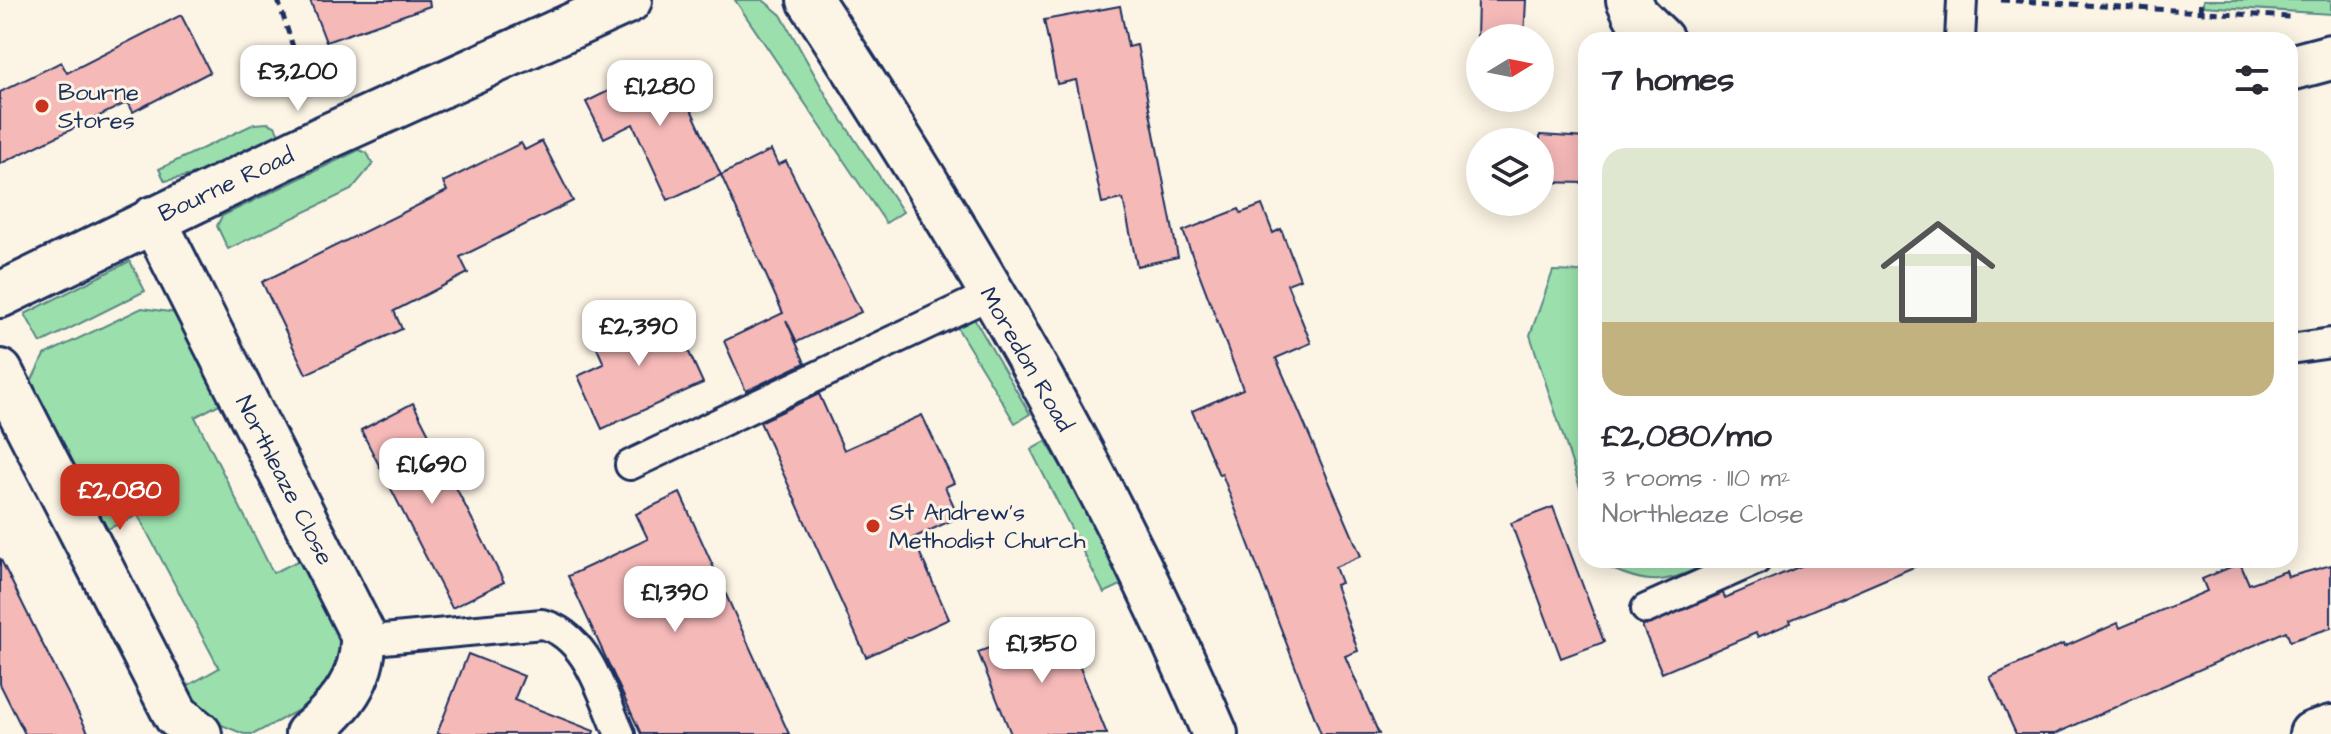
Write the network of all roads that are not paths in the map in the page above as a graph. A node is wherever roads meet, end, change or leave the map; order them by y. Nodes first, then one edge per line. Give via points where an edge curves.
1 (629, 0) edge
2 (810, 0) edge
3 (1629, 0) edge
4 (1962, 0) edge
5 (1653, 32) edge
6 (1960, 32) edge
7 (2331, 57) edge
8 (2298, 66) edge
9 (153, 219) junction
10 (991, 294) junction
11 (0, 295) edge
12 (2331, 343) edge
13 (2298, 348) edge
14 (0, 372) edge
15 (630, 465) dead end
16 (1738, 568) edge
17 (1646, 609) dead end
18 (363, 641) junction
19 (2331, 728) edge
20 (195, 733) edge
21 (308, 734) edge
22 (620, 734) edge
23 (1215, 734) edge
24 (2312, 734) edge

1 - 9 street, Bourne Road
2 - 10 street, Moredon Road
3 - 5 street
4 - 6 lane
7 - 8 street
9 - 11 street, Bourne Road
9 - 18 street, Northleaze Close
10 - 15 lane
10 - 23 street, Moredon Road via 1128,545
12 - 13 lane
14 - 20 street via 176,715
16 - 17 lane
18 - 21 street via 364,655 343,701
18 - 22 lane via 555,627 584,654
19 - 24 street

